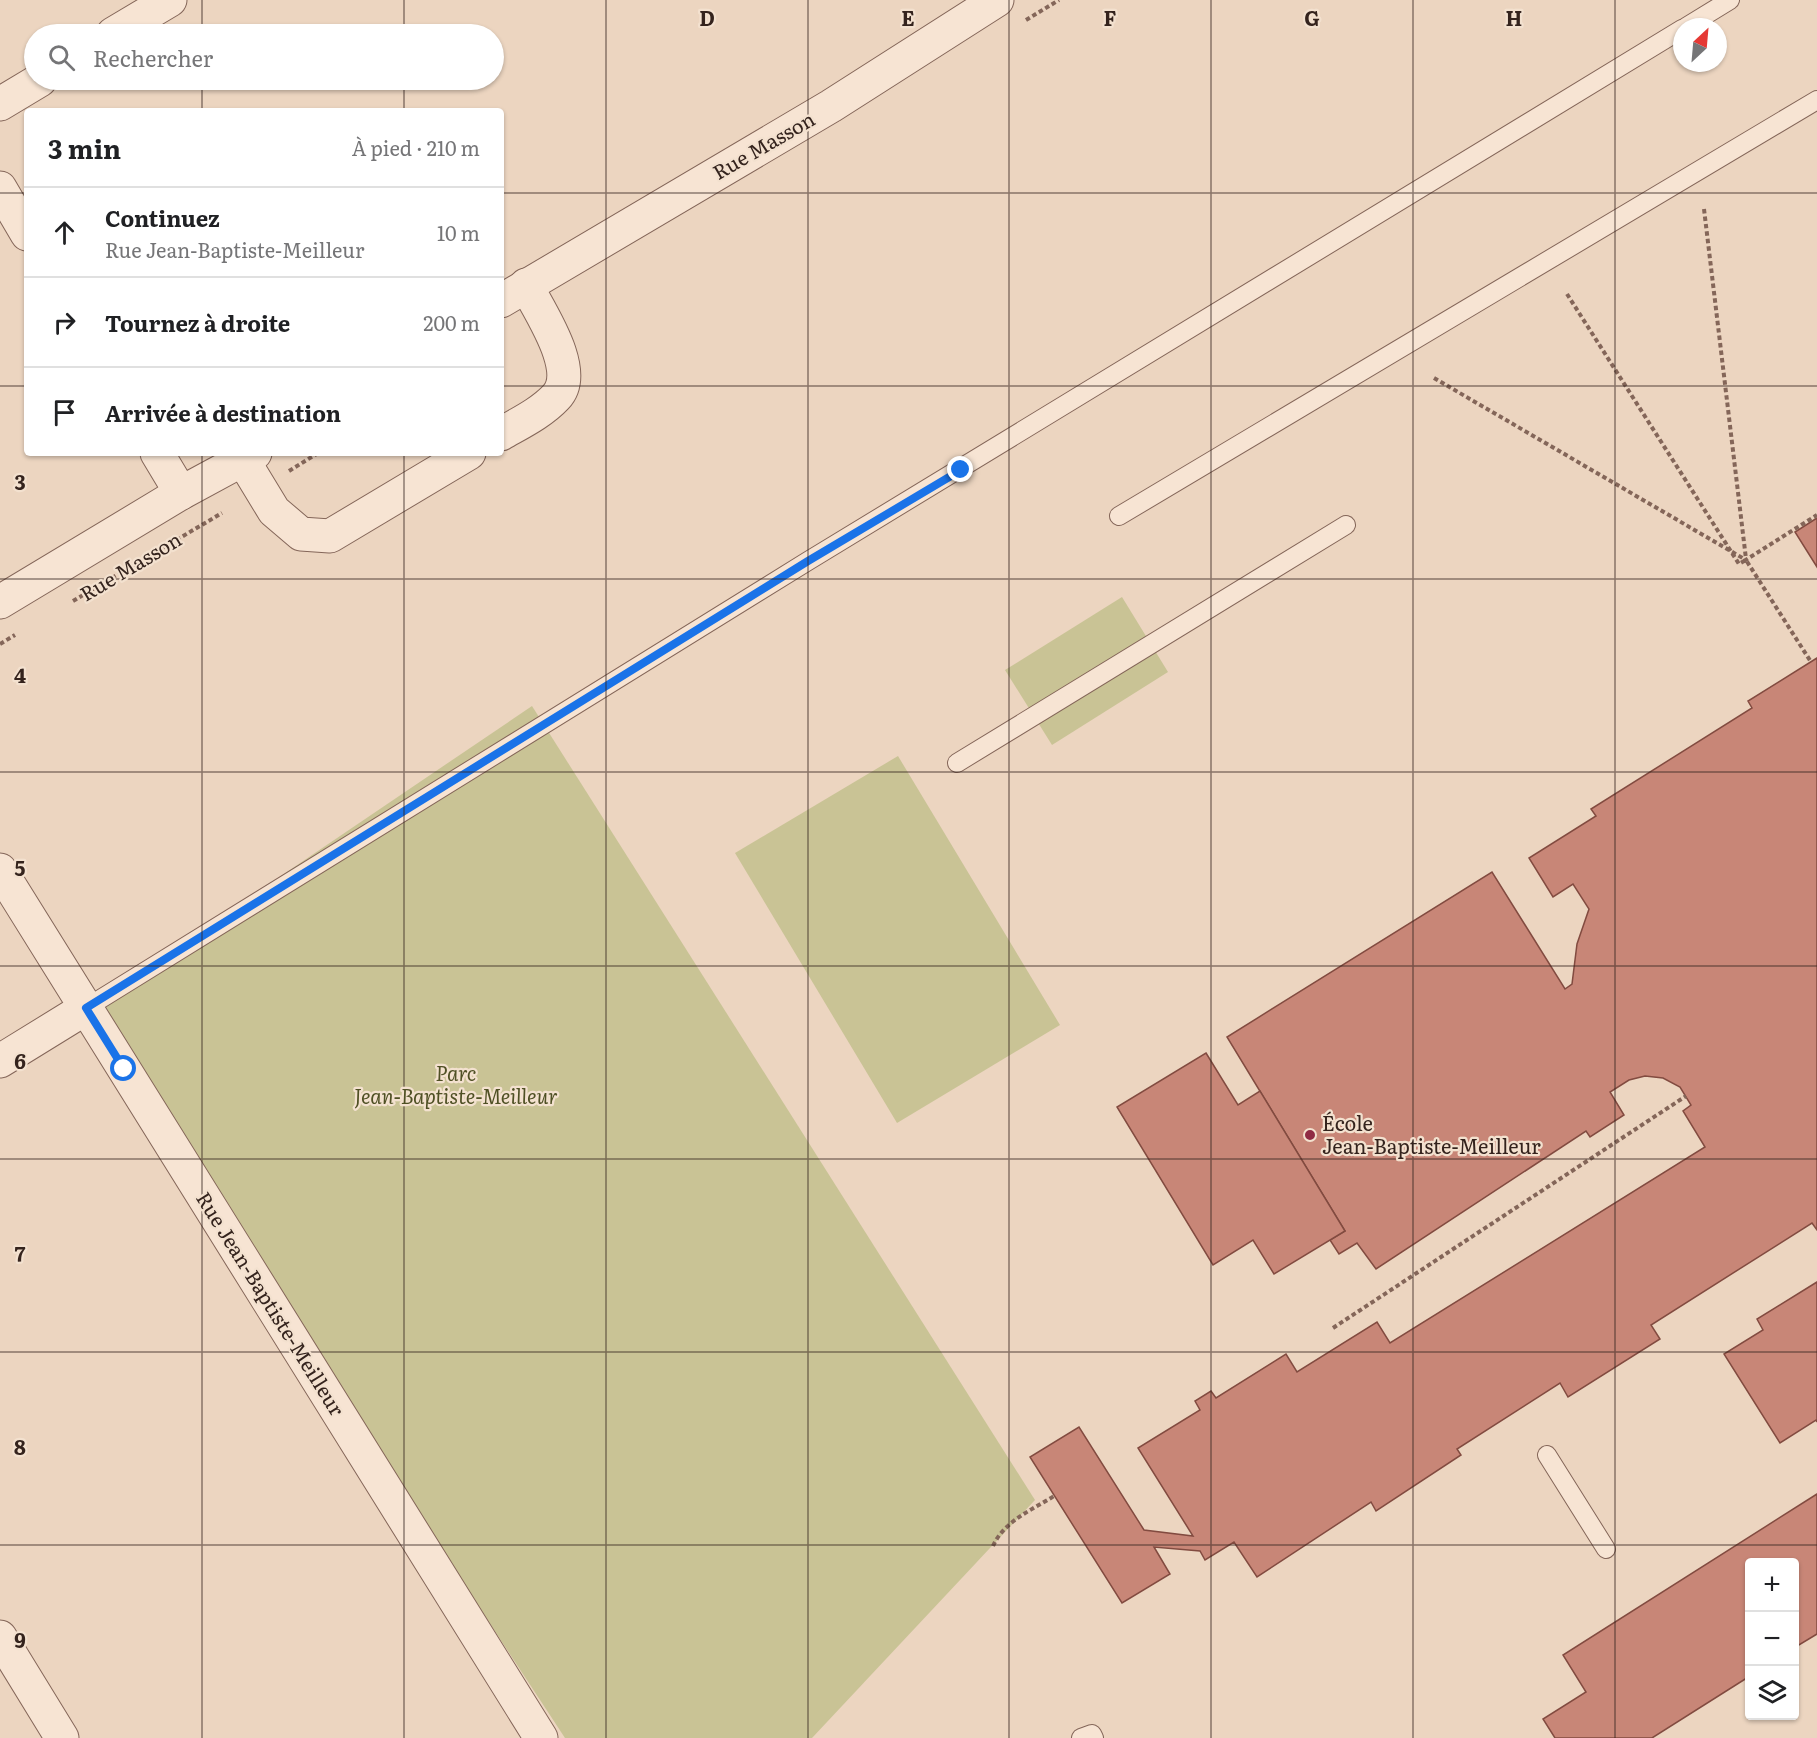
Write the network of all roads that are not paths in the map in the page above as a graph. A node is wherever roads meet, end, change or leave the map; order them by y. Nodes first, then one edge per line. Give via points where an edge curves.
1 (170, 0) edge
2 (998, 0) edge
3 (1730, 0) edge
4 (1700, 18) edge
5 (130, 24) edge
6 (1673, 35) edge
7 (24, 89) edge
8 (1817, 100) edge
9 (0, 104) edge
10 (0, 188) edge
11 (24, 229) edge
12 (513, 293) edge
13 (504, 432) edge
14 (159, 456) edge
15 (464, 456) edge
16 (249, 457) edge
17 (181, 493) junction
18 (1119, 516) dead end
19 (1346, 525) dead end
20 (0, 602) edge
21 (957, 763) dead end
22 (0, 870) edge
23 (86, 1008) junction
24 (0, 1061) edge
25 (1547, 1455) dead end
26 (1606, 1549) dead end
27 (0, 1637) edge
28 (62, 1738) edge
29 (541, 1738) edge
30 (1081, 1738) edge
31 (1094, 1738) edge

1 - 5 street
2 - 12 street, Rue Masson via 831,106
3 - 4 lane
6 - 23 lane via 808,561
7 - 9 street
8 - 18 lane
10 - 11 street
12 - 13 street, Rue Masson via 562,358 564,381 558,396
14 - 17 street
15 - 16 street, Rue Masson via 330,536 301,534 274,511 260,489
16 - 17 street, Rue Masson
17 - 20 street, Rue Masson
19 - 21 lane
22 - 23 street, Rue Jean-Baptiste-Meilleur
23 - 24 street
23 - 29 street, Rue Jean-Baptiste-Meilleur
25 - 26 lane
27 - 28 street
30 - 31 lane via 1092,1734

